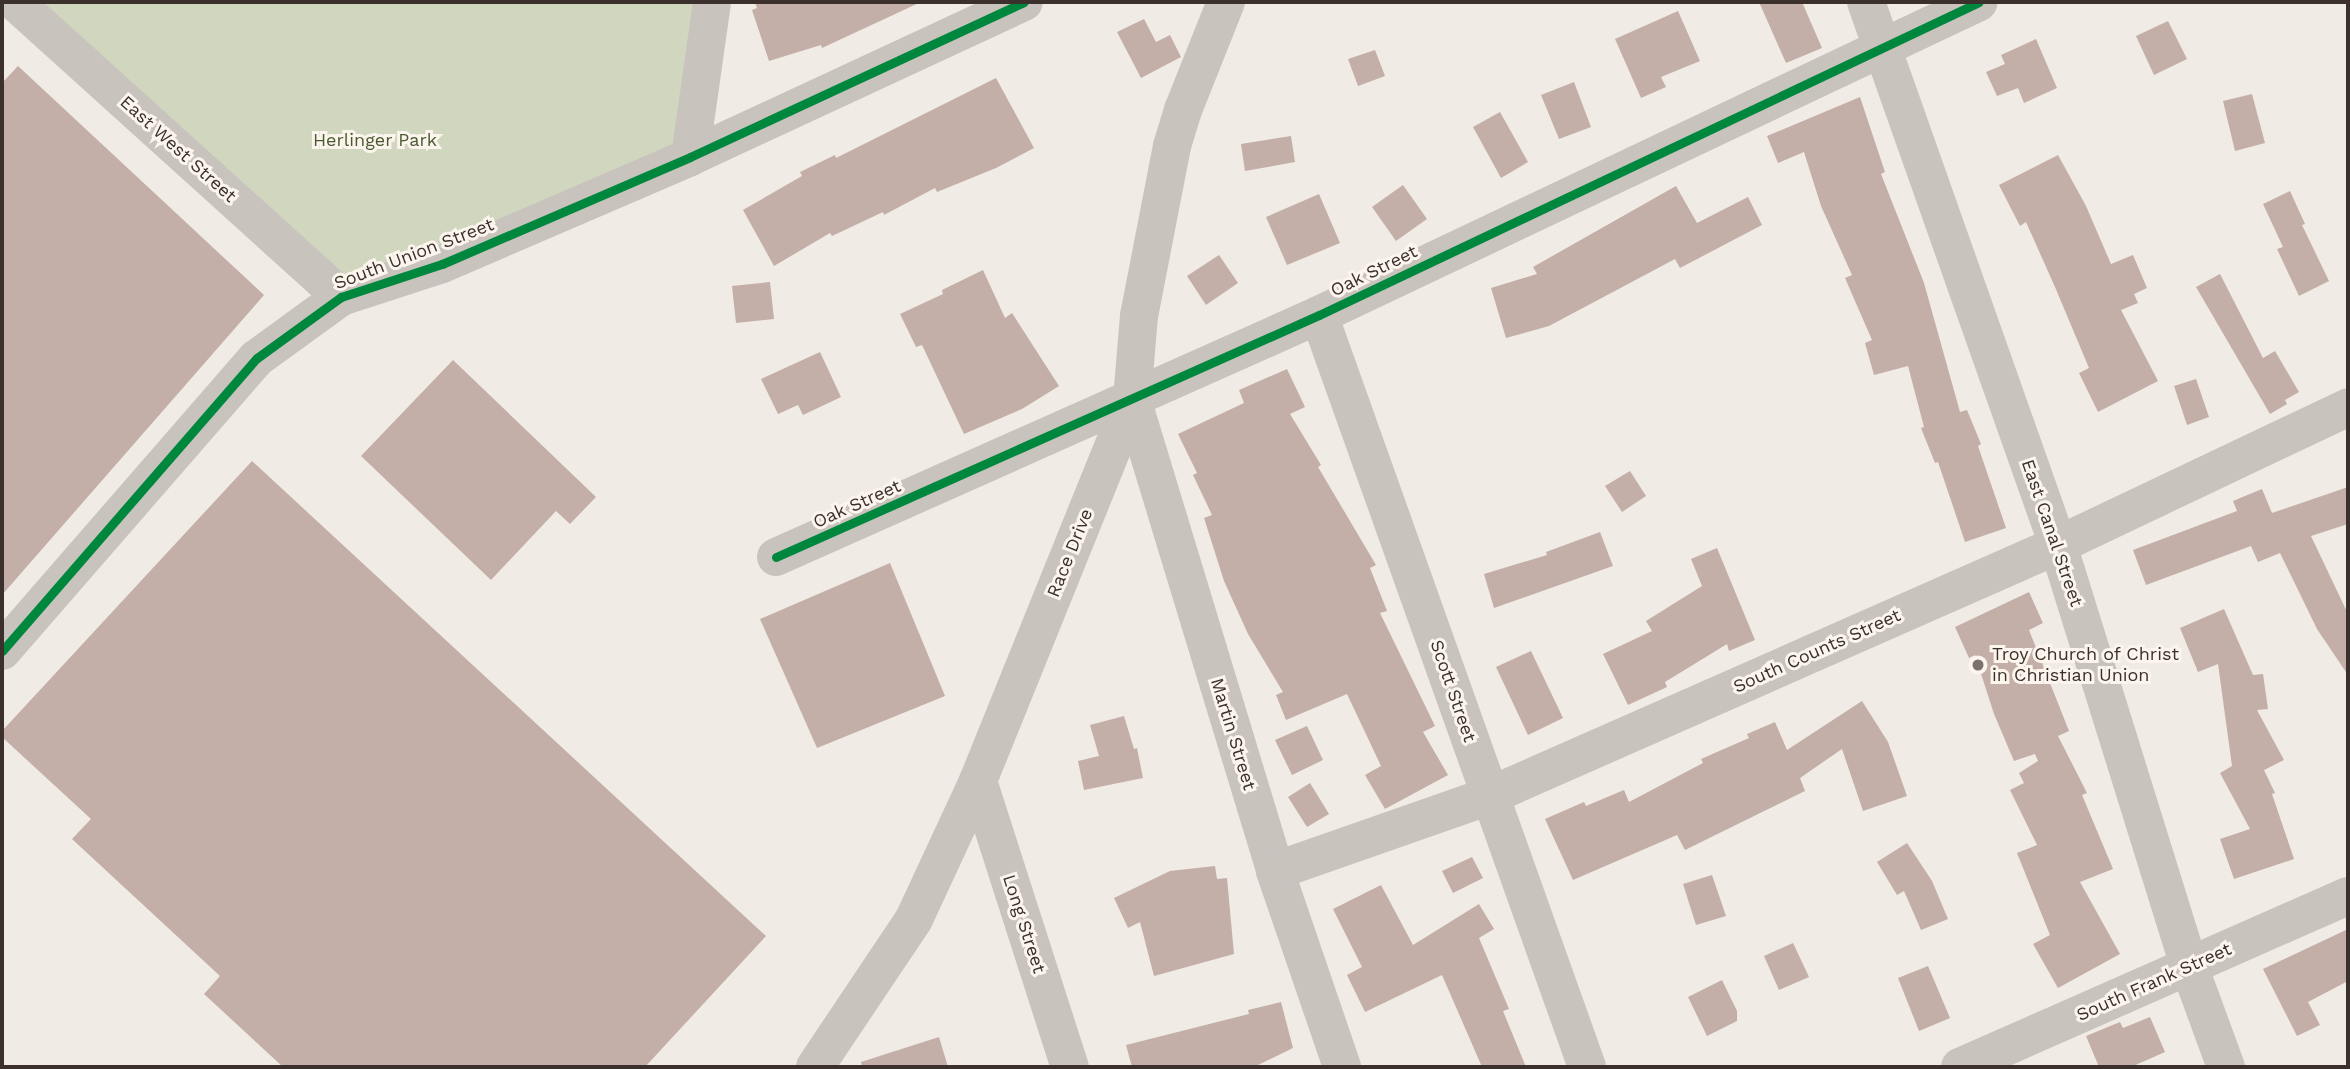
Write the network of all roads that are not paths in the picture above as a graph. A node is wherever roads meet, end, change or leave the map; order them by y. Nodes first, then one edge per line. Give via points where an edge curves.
1 (15, 2) edge
2 (712, 2) edge
3 (1024, 2) edge
4 (1226, 2) edge
5 (1866, 2) edge
6 (1979, 2) edge
7 (1881, 46) junction
8 (690, 157) junction
9 (341, 297) junction
10 (1319, 315) junction
11 (1132, 399) junction
12 (2348, 407) edge
13 (2058, 545) junction
14 (776, 557) dead end
15 (2, 651) edge
16 (978, 781) junction
17 (1489, 796) junction
18 (1275, 871) junction
19 (2348, 896) edge
20 (2189, 966) junction
21 (815, 1067) edge
22 (1070, 1067) edge
23 (1342, 1067) edge
24 (1587, 1067) edge
25 (1960, 1067) edge
26 (2226, 1067) edge

1 - 9 street, East West Street
2 - 8 street
3 - 8 street, South Union Street
4 - 11 street, Race Drive via 1172,146 1139,316
5 - 7 street, East Canal Street
6 - 7 street, Oak Street
7 - 10 street, Oak Street
7 - 13 street, East Canal Street
8 - 9 street, South Union Street via 442,264
9 - 15 street, South Union Street via 257,358
10 - 11 street, Oak Street
10 - 17 street, Scott Street
11 - 14 street, Oak Street
11 - 16 street, Race Drive
11 - 18 street, Martin Street
12 - 13 street, South Counts Street
13 - 17 street, South Counts Street
13 - 20 street, East Canal Street
16 - 21 street, Race Drive via 914,919
16 - 22 street, Long Street
17 - 18 street, South Counts Street
17 - 24 street, Scott Street
18 - 23 street, Martin Street
19 - 20 street, South Frank Street
20 - 25 street, South Frank Street
20 - 26 street, East Canal Street

